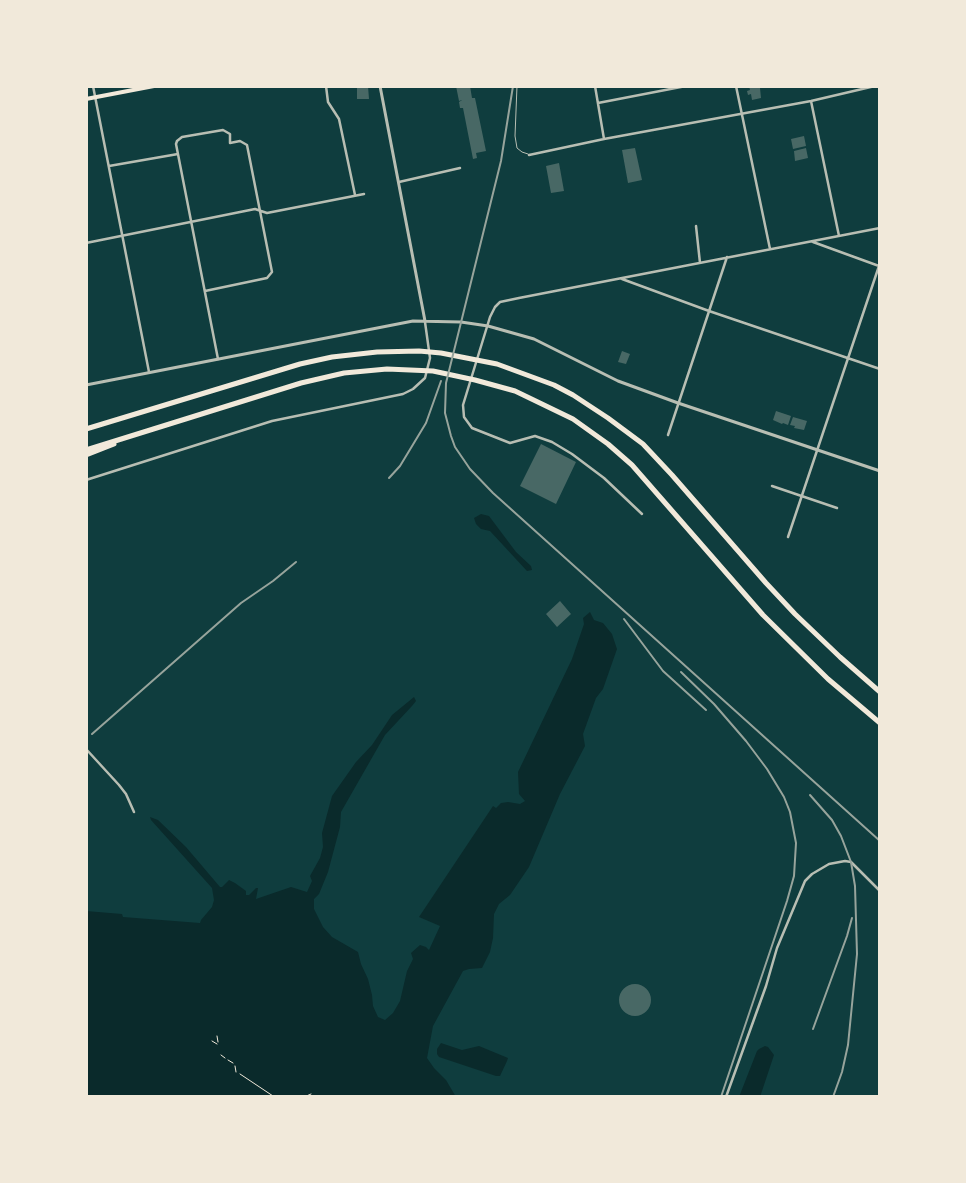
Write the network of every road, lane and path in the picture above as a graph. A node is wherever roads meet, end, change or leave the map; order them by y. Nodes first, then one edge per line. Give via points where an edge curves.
1 (93, 86) edge
2 (154, 86) edge
3 (326, 86) edge
4 (380, 86) edge
5 (517, 86) edge
6 (595, 86) edge
7 (686, 86) edge
8 (736, 86) edge
9 (875, 86) edge
10 (95, 98) junction
11 (86, 99) edge
12 (810, 101) junction
13 (598, 104) junction
14 (742, 112) junction
15 (604, 138) junction
16 (178, 154) junction
17 (529, 154) joint
18 (109, 166) junction
19 (460, 168) dead end
20 (399, 182) junction
21 (364, 194) dead end
22 (355, 195) junction
23 (260, 211) junction
24 (191, 222) junction
25 (696, 226) dead end
26 (880, 228) edge
27 (122, 235) junction
28 (839, 236) junction
29 (812, 241) junction
30 (86, 243) edge
31 (770, 249) junction
32 (727, 257) junction
33 (700, 263) junction
34 (879, 265) edge
35 (620, 278) junction
36 (205, 291) junction
37 (709, 311) junction
38 (425, 321) junction
39 (488, 326) junction
40 (848, 358) junction
41 (218, 359) junction
42 (880, 369) edge
43 (149, 372) junction
44 (86, 385) edge
45 (678, 403) junction
46 (86, 429) edge
47 (136, 434) junction
48 (668, 435) dead end
49 (86, 450) edge
50 (818, 450) junction
51 (86, 455) edge
52 (880, 471) edge
53 (86, 480) edge
54 (772, 486) dead end
55 (802, 496) junction
56 (838, 508) dead end
57 (642, 514) dead end
58 (788, 537) dead end
59 (880, 692) edge
60 (880, 724) edge
61 (86, 749) edge
62 (134, 812) dead end
63 (880, 891) edge
64 (217, 1036) dead end
65 (212, 1041) dead end
66 (221, 1055) dead end
67 (225, 1058) dead end
68 (228, 1060) dead end
69 (233, 1063) dead end
70 (234, 1066) dead end
71 (236, 1072) dead end
72 (240, 1074) dead end
73 (311, 1094) dead end
74 (273, 1096) edge
75 (304, 1097) edge
76 (726, 1097) edge

1 - 10 street
2 - 10 main road
3 - 22 street via 328,102 339,119
4 - 20 street
5 - 17 lane via 518,148
6 - 13 street
7 - 13 street
8 - 14 street
9 - 12 street
10 - 11 main road
10 - 18 street
12 - 14 street
12 - 28 street
13 - 15 street
14 - 15 street
14 - 31 street
15 - 17 street
16 - 18 street
16 - 23 street via 176,144 182,137 224,130 230,134 230,143 240,141 247,145
16 - 24 street
18 - 27 street
19 - 20 street
20 - 38 street
21 - 22 street
22 - 23 street via 267,213
23 - 24 street
23 - 36 street via 272,272 267,278
24 - 27 street
24 - 36 street
25 - 33 street
26 - 28 street
27 - 30 street
27 - 43 street
28 - 29 street
29 - 31 street
29 - 34 street
31 - 32 street
32 - 33 street
32 - 37 street
33 - 35 street
34 - 40 street
35 - 37 street
35 - 39 street via 500,302 493,309
36 - 41 street
37 - 40 street
37 - 45 street
38 - 39 street
38 - 41 street
38 - 53 street via 430,358 425,378 417,386 396,396 272,421
39 - 45 street via 534,339 603,374
39 - 57 street via 462,405 464,417 472,428 510,443 536,436 552,442 604,478
40 - 42 street
40 - 50 street
41 - 43 street
43 - 44 street
45 - 48 street
45 - 50 street
46 - 59 highway via 300,364 356,353 426,352 497,364 554,385 643,444 795,614
47 - 49 highway
47 - 51 highway
47 - 60 highway via 301,383 372,370 433,371 498,386 534,399 573,419 626,460 768,621
50 - 52 street
50 - 55 street
54 - 55 street
55 - 56 street
55 - 58 street
61 - 62 street via 126,794
63 - 76 street via 851,862 845,861 829,864 805,881 777,948
64 - 65 path via 218,1043
66 - 67 path
68 - 69 path
70 - 71 path
72 - 74 path
73 - 75 path

